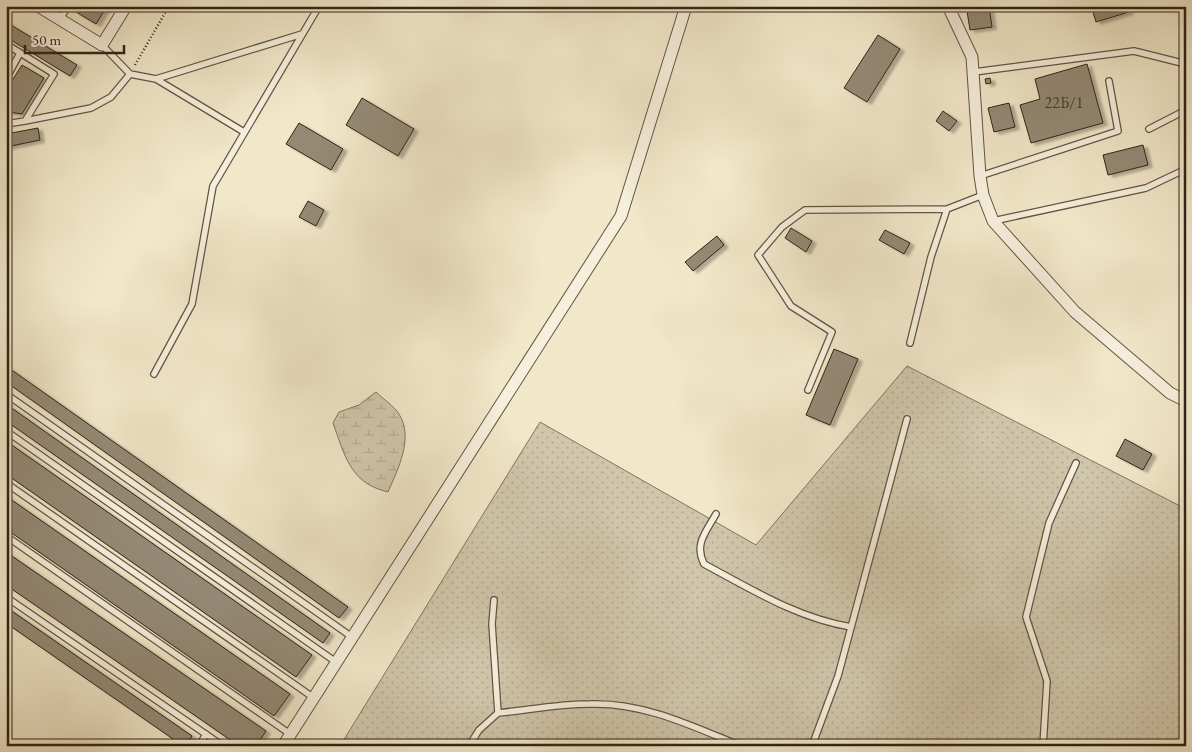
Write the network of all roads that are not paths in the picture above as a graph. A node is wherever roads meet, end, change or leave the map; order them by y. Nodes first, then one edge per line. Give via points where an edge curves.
1 (38, 6) edge
2 (68, 6) edge
3 (126, 6) edge
4 (319, 6) edge
5 (686, 6) edge
6 (948, 6) edge
7 (60, 19) junction
8 (303, 34) junction
9 (6, 44) edge
10 (102, 45) junction
11 (20, 53) junction
12 (1186, 64) edge
13 (974, 72) junction
14 (130, 74) junction
15 (6, 79) edge
16 (156, 79) junction
17 (1109, 81) dead end
18 (1186, 110) edge
19 (25, 120) junction
20 (6, 124) edge
21 (1149, 129) dead end
22 (244, 132) junction
23 (1186, 169) edge
24 (980, 176) junction
25 (983, 196) junction
26 (947, 209) junction
27 (993, 221) junction
28 (910, 343) dead end
29 (154, 374) dead end
30 (808, 390) dead end
31 (6, 394) edge
32 (1186, 401) edge
33 (907, 420) dead end
34 (6, 431) edge
35 (1076, 463) dead end
36 (6, 483) edge
37 (716, 514) dead end
38 (6, 536) edge
39 (6, 597) edge
40 (494, 600) dead end
41 (851, 627) junction
42 (352, 637) junction
43 (337, 662) junction
44 (314, 698) junction
45 (498, 713) junction
46 (206, 734) junction
47 (290, 734) junction
48 (199, 746) edge
49 (222, 746) edge
50 (283, 746) edge
51 (468, 746) edge
52 (741, 746) edge
53 (812, 746) edge
54 (1043, 746) edge

1 - 7 street
2 - 7 lane
3 - 10 street
4 - 8 lane
5 - 42 street via 621,216
6 - 13 street via 972,56
7 - 10 street
8 - 16 lane
8 - 22 lane
9 - 11 lane
10 - 14 lane
11 - 15 lane
11 - 19 lane via 54,74
12 - 13 lane via 1134,51
13 - 24 street
14 - 16 lane
14 - 19 lane via 111,97 91,108
16 - 22 lane
17 - 24 lane via 1118,131
18 - 21 lane
19 - 20 lane
22 - 29 lane via 212,186 192,304
23 - 27 lane via 1146,188
24 - 25 street
25 - 26 lane
25 - 27 street
26 - 28 lane via 931,257
26 - 30 lane via 805,210 782,227 758,255 791,306 832,332
27 - 32 street via 1075,312 1170,393
31 - 42 lane
33 - 41 lane
34 - 43 lane
35 - 54 lane via 1049,522 1026,617 1047,681
36 - 44 lane
37 - 41 lane via 701,540 698,553 704,564 781,606 831,624
38 - 47 lane
39 - 46 lane
40 - 45 lane via 492,624
41 - 53 lane via 838,676
42 - 43 street
43 - 44 street
44 - 47 street
45 - 51 lane via 479,730
45 - 52 lane via 591,704 635,708 671,717
46 - 48 lane
46 - 49 lane
47 - 50 street

